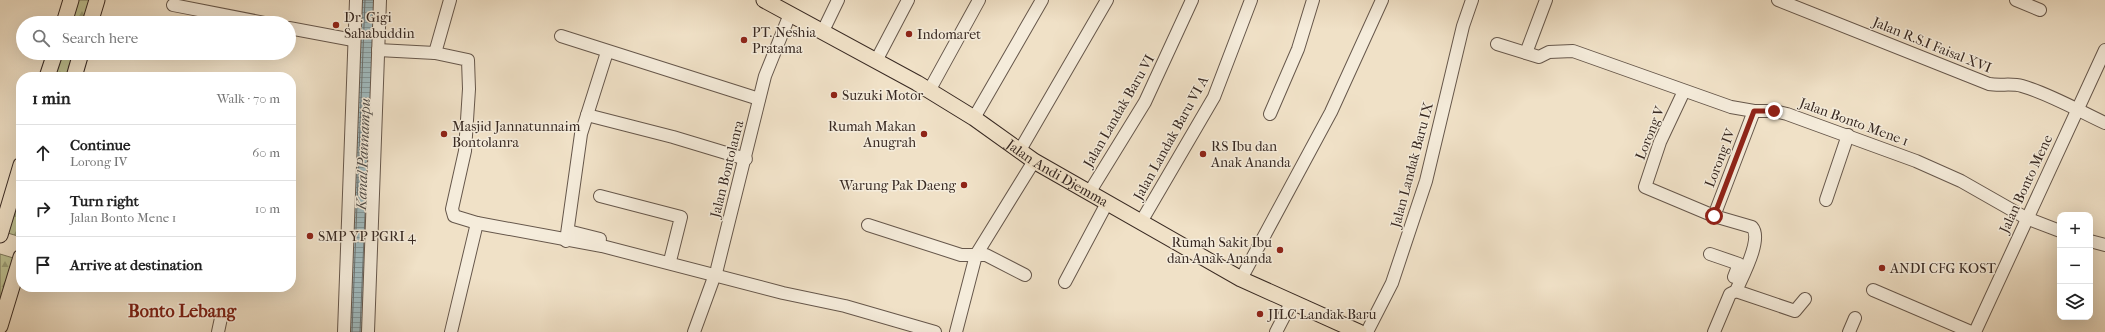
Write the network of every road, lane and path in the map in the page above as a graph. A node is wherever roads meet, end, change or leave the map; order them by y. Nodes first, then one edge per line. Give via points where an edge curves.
1 (71, 0) edge
2 (97, 0) edge
3 (356, 0) edge
4 (380, 0) edge
5 (450, 0) edge
6 (764, 0) edge
7 (838, 0) edge
8 (908, 0) edge
9 (979, 0) edge
10 (1042, 0) edge
11 (1107, 0) edge
12 (1192, 0) edge
13 (1251, 0) edge
14 (1313, 0) edge
15 (1382, 0) edge
16 (1472, 0) edge
17 (1546, 0) edge
18 (1778, 0) edge
19 (2016, 0) edge
20 (173, 5) dead end
21 (200, 5) edge
22 (2040, 10) dead end
23 (790, 14) junction
24 (66, 16) edge
25 (92, 16) edge
26 (240, 16) edge
27 (296, 29) edge
28 (823, 32) junction
29 (561, 36) dead end
30 (353, 40) junction
31 (1497, 44) dead end
32 (378, 50) junction
33 (2105, 50) edge
34 (607, 52) junction
35 (435, 53) junction
36 (1526, 53) junction
37 (53, 60) edge
38 (79, 60) edge
39 (876, 61) junction
40 (49, 72) edge
41 (75, 72) edge
42 (929, 91) junction
43 (1684, 91) junction
44 (759, 99) junction
45 (2077, 110) junction
46 (1754, 111) junction
47 (1270, 114) dead end
48 (587, 115) junction
49 (974, 118) junction
50 (2105, 123) edge
51 (1848, 135) junction
52 (1020, 150) junction
53 (746, 159) junction
54 (1034, 161) junction
55 (16, 176) edge
56 (1089, 193) junction
57 (600, 196) dead end
58 (1826, 200) dead end
59 (1107, 203) junction
60 (4, 204) edge
61 (1714, 216) junction
62 (2026, 218) junction
63 (1141, 222) junction
64 (477, 223) junction
65 (868, 225) dead end
66 (2057, 230) edge
67 (0, 235) edge
68 (569, 236) junction
69 (2093, 242) edge
70 (2105, 245) edge
71 (1710, 254) dead end
72 (976, 255) junction
73 (671, 257) junction
74 (716, 272) junction
75 (16, 273) edge
76 (1025, 275) dead end
77 (1241, 279) junction
78 (1065, 282) dead end
79 (1873, 290) dead end
80 (1733, 292) junction
81 (1805, 299) dead end
82 (1291, 303) junction
83 (221, 318) dead end
84 (1855, 318) dead end
85 (0, 326) edge
86 (218, 332) edge
87 (344, 332) edge
88 (368, 332) edge
89 (451, 332) edge
90 (694, 332) edge
91 (935, 332) edge
92 (956, 332) edge
93 (1276, 332) edge
94 (1359, 332) edge
95 (1367, 332) edge
96 (1714, 332) edge
97 (1848, 332) edge
98 (1971, 332) edge
99 (1975, 332) edge

1 - 24 main road
2 - 25 main road
3 - 30 street
4 - 32 street
5 - 35 street
6 - 23 main road, Jalan Andi Djemma
7 - 28 street
8 - 39 street
9 - 42 street
10 - 49 street
11 - 52 street
12 - 56 street, Jalan Landak Baru VI via 1145,102
13 - 63 street, Jalan Landak Baru VI A via 1214,97
14 - 47 street via 1298,49
15 - 77 street via 1331,112
16 - 95 street, Jalan Landak Baru IX via 1463,26 1426,181 1392,283
17 - 36 street
18 - 45 street, Jalan R.S.I Faisal XVI via 1989,84 2021,86
19 - 22 street
20 - 21 street
21 - 26 street
23 - 28 main road, Jalan Andi Djemma
23 - 44 street, Jalan Bontolanra via 765,76
27 - 30 street
28 - 39 main road, Jalan Andi Djemma
29 - 34 street
30 - 87 street
31 - 36 street, Jalan Bonto Mene 1
32 - 35 street
32 - 88 street
33 - 45 street, Jalan Bonto Mene
34 - 44 street
34 - 48 street
35 - 64 street via 464,58 469,63 465,151 452,213 454,216
36 - 43 street, Jalan Bonto Mene 1 via 1539,57 1549,52 1573,51
37 - 40 main road
38 - 41 main road
39 - 42 main road, Jalan Andi Djemma
42 - 49 main road, Jalan Andi Djemma
43 - 46 street, Jalan Bonto Mene 1 via 1731,107
43 - 61 street, Lorong V via 1660,142 1645,188
44 - 53 street, Jalan Bontolanra
45 - 50 street, Jalan R.S.I Faisal XVI
45 - 62 street, Jalan Bonto Mene
46 - 51 street, Jalan Bonto Mene 1 via 1774,111
46 - 61 street, Lorong IV
48 - 53 street
48 - 68 street via 580,142
49 - 52 main road, Jalan Andi Djemma
51 - 58 street
51 - 62 street, Jalan Bonto Mene 1 via 1940,171
52 - 54 main road, Jalan Andi Djemma
53 - 74 street, Jalan Bontolanra
54 - 56 main road, Jalan Andi Djemma
54 - 72 street
55 - 60 main road
56 - 59 main road, Jalan Andi Djemma
57 - 73 street via 681,217
59 - 63 main road, Jalan Andi Djemma
59 - 78 street
60 - 67 main road
61 - 80 street via 1752,227 1756,233 1755,244
62 - 66 street, Jalan Bonto Mene 1
62 - 99 street, Jalan Bonto Mene
63 - 77 main road, Jalan Andi Djemma
64 - 68 street
64 - 89 street
65 - 72 street via 961,255
68 - 73 street
68 - 74 street
69 - 70 street
71 - 80 street via 1739,264 1731,285
72 - 76 street via 992,257
72 - 92 street
73 - 74 street
74 - 90 street, Jalan Bontolanra
74 - 91 street via 783,293 845,306
75 - 85 main road
77 - 82 main road, Jalan Andi Djemma
79 - 98 street
80 - 81 street via 1795,311
80 - 96 street
82 - 93 street
82 - 94 main road, Jalan Andi Djemma
83 - 86 street
84 - 97 street

